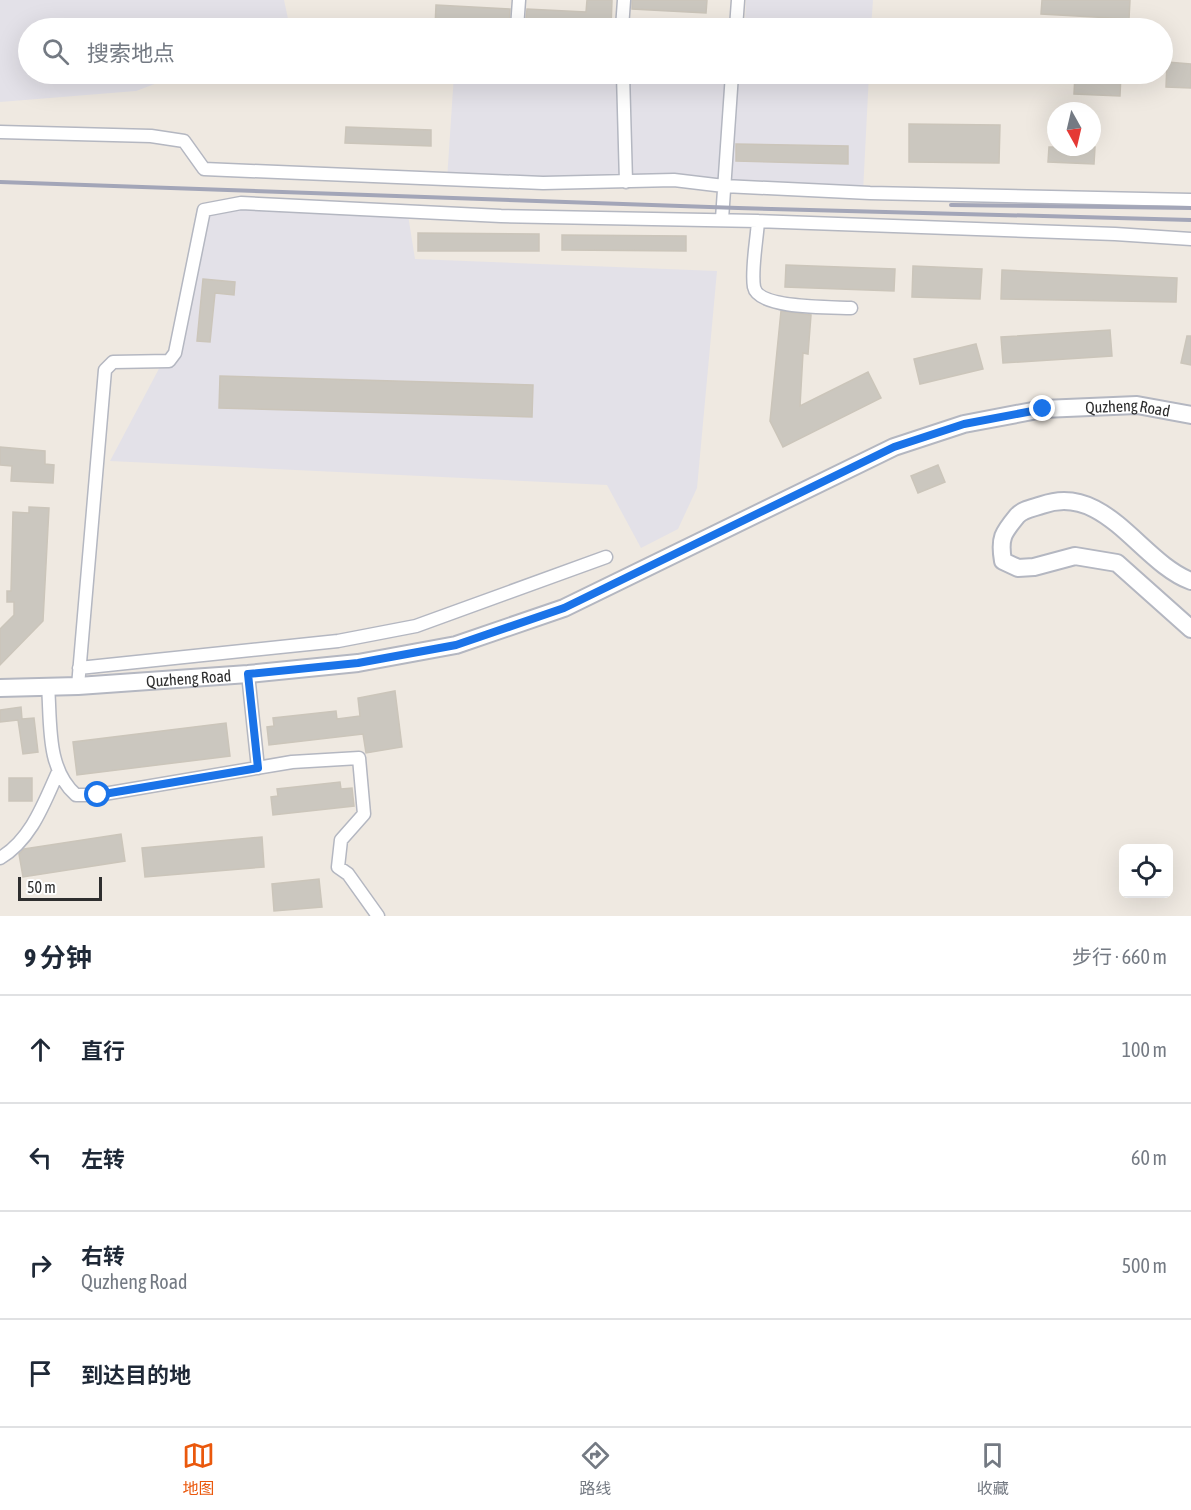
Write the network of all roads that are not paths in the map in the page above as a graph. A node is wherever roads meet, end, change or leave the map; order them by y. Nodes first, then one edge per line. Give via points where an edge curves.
1 (519, 0) edge
2 (624, 0) edge
3 (738, 0) edge
4 (518, 18) edge
5 (623, 18) edge
6 (737, 18) edge
7 (623, 84) edge
8 (731, 84) edge
9 (0, 132) edge
10 (626, 182) junction
11 (724, 186) junction
12 (1191, 200) edge
13 (722, 219) junction
14 (759, 221) junction
15 (1191, 239) edge
16 (851, 308) dead end
17 (1191, 415) edge
18 (606, 557) dead end
19 (1191, 581) edge
20 (1191, 629) edge
21 (79, 668) junction
22 (248, 674) junction
23 (48, 686) junction
24 (78, 686) junction
25 (0, 688) edge
26 (258, 768) junction
27 (58, 772) junction
28 (0, 858) edge
29 (378, 916) edge

1 - 4 street
2 - 5 street
3 - 6 street
7 - 10 street
8 - 11 street
9 - 10 street via 150,136 184,141 204,169 543,183
10 - 11 street via 674,180
11 - 12 street
11 - 13 street
13 - 14 street
13 - 21 street via 501,216 242,203 204,210 175,353 169,361 113,362 105,370
14 - 15 street
14 - 16 street via 754,288 760,298 775,303
17 - 22 main road, Quzheng Road via 1137,405 1043,409 964,424 894,447 553,612 456,645 358,663
18 - 21 street via 416,626 338,641
19 - 20 main road via 1180,577 1151,555 1131,533 1092,507 1055,500 1020,512 1005,530 1000,544 1003,561 1018,568 1075,556 1117,562
21 - 24 street
22 - 24 main road, Quzheng Road
22 - 26 street
23 - 24 main road, Quzheng Road
23 - 25 main road, Quzheng Road
23 - 27 street
26 - 27 street via 98,795 76,795 63,784
26 - 29 street via 359,758 364,814 341,840 338,867 348,874
27 - 28 street via 36,821 12,851

